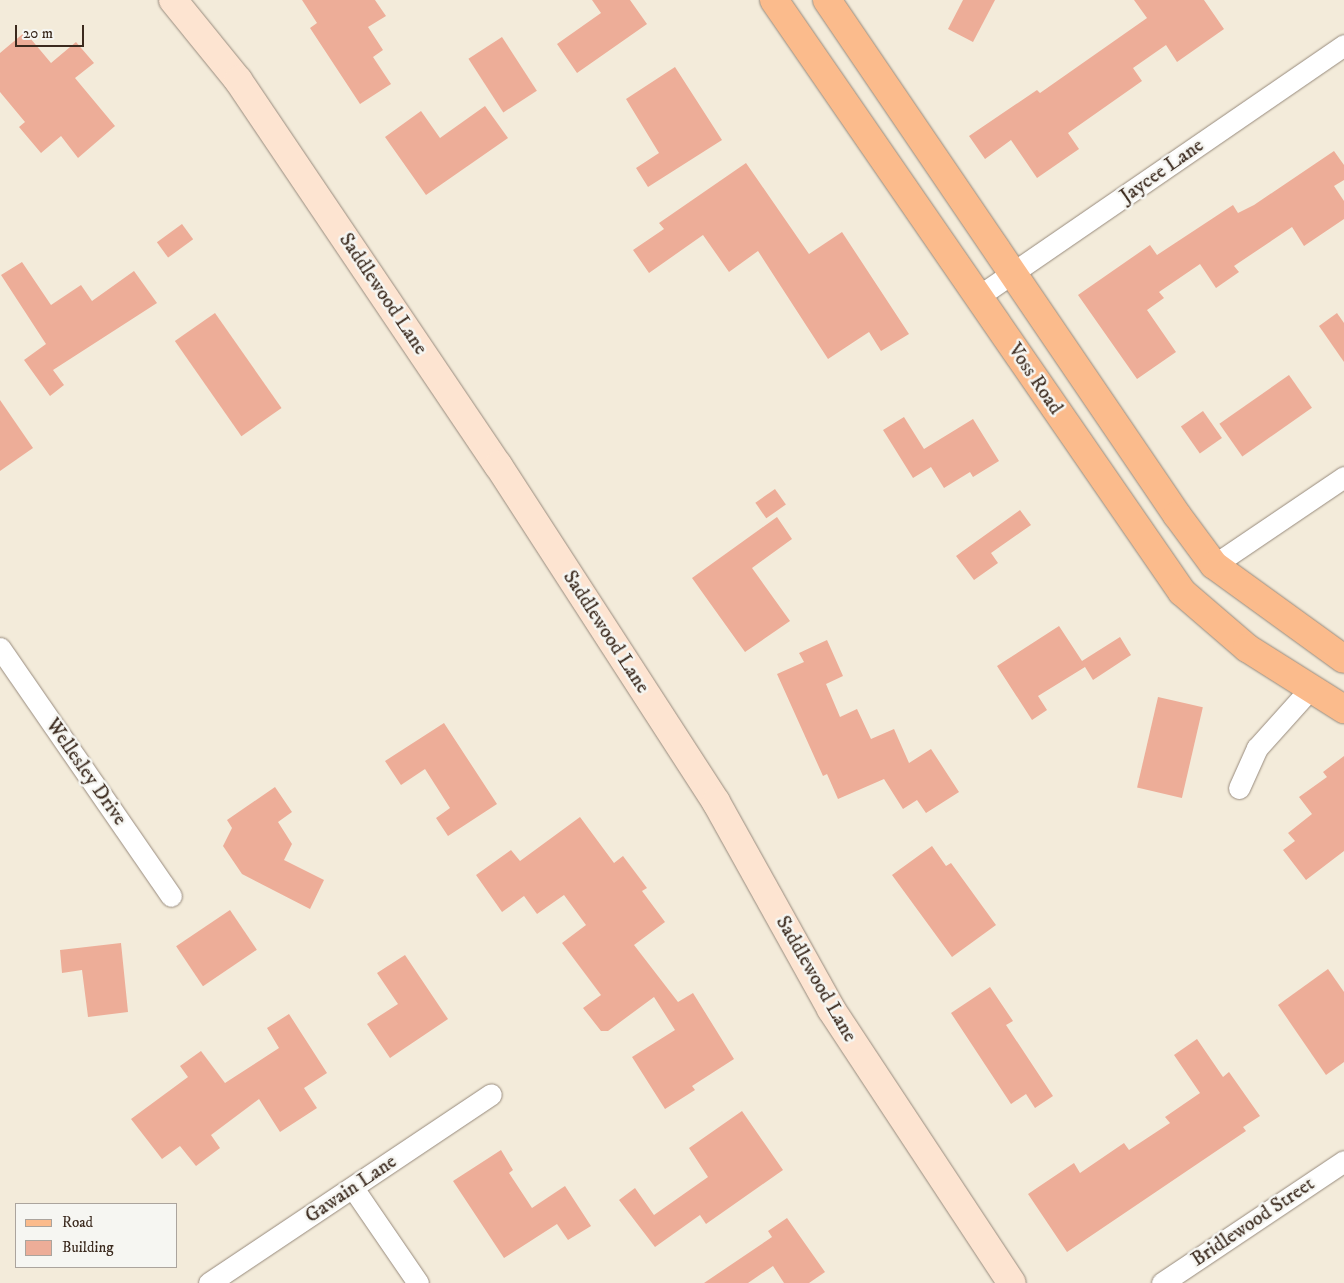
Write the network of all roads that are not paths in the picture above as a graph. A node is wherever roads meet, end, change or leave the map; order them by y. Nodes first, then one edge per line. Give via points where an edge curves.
1 (173, 0) edge
2 (774, 0) edge
3 (827, 0) edge
4 (1344, 45) edge
5 (869, 62) junction
6 (834, 85) junction
7 (1014, 273) junction
8 (979, 296) junction
9 (1344, 477) edge
10 (1177, 515) junction
11 (1143, 539) junction
12 (1214, 565) junction
13 (0, 648) edge
14 (1344, 660) edge
15 (1309, 690) junction
16 (1344, 709) edge
17 (1239, 788) dead end
18 (171, 896) dead end
19 (491, 1094) dead end
20 (1344, 1161) edge
21 (352, 1188) junction
22 (210, 1283) edge
23 (418, 1283) edge
24 (1012, 1283) edge
25 (1162, 1283) edge

1 - 24 street, Saddlewood Lane via 238,80 509,481 716,802 831,1009
2 - 6 main road, Voss Road
3 - 5 main road, Voss Road
4 - 7 street, Jaycee Lane
5 - 6 main road
5 - 7 main road, Voss Road
6 - 8 main road, Voss Road
7 - 8 street, Jaycee Lane
7 - 10 main road, Voss Road
8 - 11 main road, Voss Road
9 - 12 street
10 - 11 main road
10 - 12 main road, Voss Road
11 - 15 main road, Voss Road via 1182,592 1247,648
12 - 14 main road, Voss Road
13 - 18 street, Wellesley Drive
15 - 16 main road, Voss Road
15 - 17 street via 1257,748
19 - 21 street, Gawain Lane
20 - 25 street, Bridlewood Street
21 - 22 street, Gawain Lane
21 - 23 street

